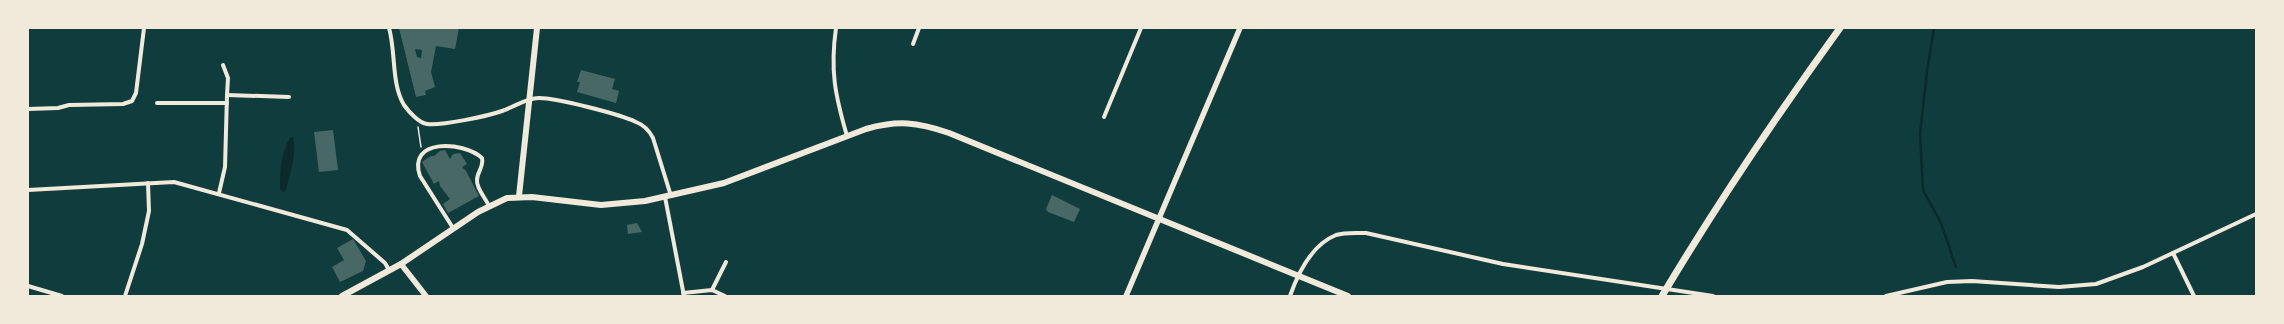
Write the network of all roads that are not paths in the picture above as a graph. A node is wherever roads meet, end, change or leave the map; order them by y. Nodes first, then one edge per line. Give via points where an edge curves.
1 (144, 28) edge
2 (388, 28) edge
3 (537, 28) edge
4 (836, 28) edge
5 (919, 28) edge
6 (1141, 28) edge
7 (1240, 28) edge
8 (1840, 28) edge
9 (913, 44) dead end
10 (223, 65) dead end
11 (227, 95) junction
12 (289, 97) dead end
13 (529, 99) junction
14 (157, 103) dead end
15 (227, 103) junction
16 (28, 109) edge
17 (1104, 118) dead end
18 (847, 136) junction
19 (148, 183) junction
20 (28, 190) edge
21 (219, 193) junction
22 (519, 196) junction
23 (668, 196) junction
24 (489, 206) junction
25 (2256, 214) edge
26 (1158, 219) junction
27 (453, 228) junction
28 (2173, 253) junction
29 (726, 262) dead end
30 (401, 264) junction
31 (389, 270) junction
32 (1298, 277) junction
33 (28, 286) edge
34 (712, 290) junction
35 (684, 295) edge
36 (1128, 295) edge
37 (62, 296) edge
38 (125, 296) edge
39 (342, 296) edge
40 (426, 296) edge
41 (725, 296) edge
42 (1290, 296) edge
43 (1348, 296) edge
44 (1662, 296) edge
45 (1713, 296) edge
46 (1886, 296) edge
47 (2194, 296) edge

1 - 16 street via 136,93 132,100 123,104
2 - 13 street via 398,87 404,105 419,121 437,124 501,112
3 - 13 main road
4 - 18 street via 833,77
5 - 9 street
6 - 17 street
7 - 26 street
8 - 44 main road via 1738,175
10 - 11 street via 228,78
11 - 12 street
11 - 15 street
13 - 22 main road
13 - 23 street via 560,101 640,124 653,138
14 - 15 street
15 - 21 street via 225,167
18 - 23 main road via 724,183
18 - 26 main road via 884,124 919,124 949,133
19 - 20 street
19 - 21 street via 174,182
19 - 38 street via 149,211 142,244
21 - 31 street via 347,230 385,263
22 - 23 main road via 601,206
22 - 24 main road
23 - 35 street
24 - 27 main road
24 - 27 street via 477,184 476,179 483,162 478,155 445,144 422,154 417,160 420,176
25 - 28 street
26 - 32 main road
26 - 36 street
27 - 30 main road
28 - 46 street via 2113,279 2090,285 2059,287 1947,282
28 - 47 street
29 - 34 street
30 - 31 main road
30 - 40 street
31 - 39 main road
32 - 42 street
32 - 43 main road
32 - 45 street via 1311,254 1335,236 1366,233 1503,264
33 - 37 street
34 - 35 street
34 - 41 street

